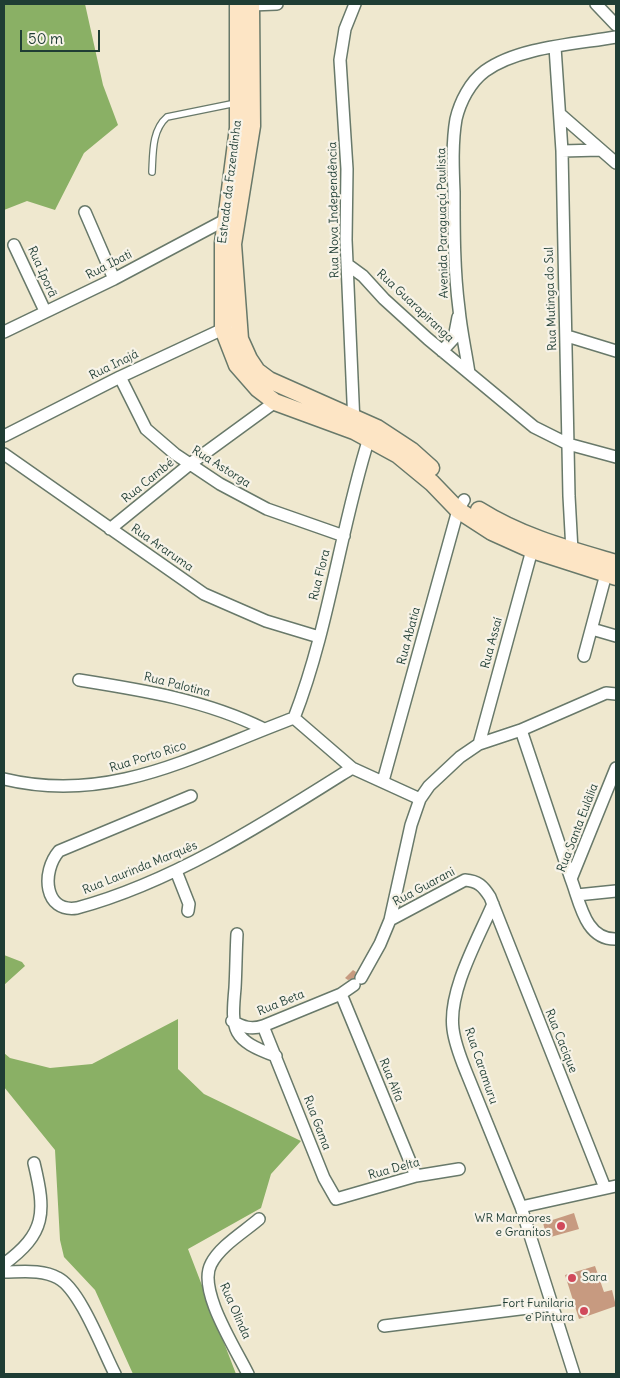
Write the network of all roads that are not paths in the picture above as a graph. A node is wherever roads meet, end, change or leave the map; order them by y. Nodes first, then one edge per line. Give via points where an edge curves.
1 (247, 4) edge
2 (277, 4) edge
3 (355, 4) edge
4 (596, 4) edge
5 (616, 25) edge
6 (616, 37) edge
7 (555, 48) junction
8 (239, 102) junction
9 (561, 115) junction
10 (600, 150) junction
11 (562, 151) junction
12 (616, 162) edge
13 (152, 172) dead end
14 (85, 212) dead end
15 (225, 220) junction
16 (14, 245) dead end
17 (348, 265) junction
18 (114, 279) junction
19 (369, 284) junction
20 (349, 287) junction
21 (459, 310) junction
22 (45, 311) junction
23 (231, 328) junction
24 (4, 332) edge
25 (567, 336) junction
26 (442, 351) junction
27 (616, 351) edge
28 (465, 370) junction
29 (120, 377) junction
30 (276, 402) junction
31 (359, 429) junction
32 (4, 436) edge
33 (568, 444) junction
34 (4, 454) edge
35 (616, 457) edge
36 (190, 464) junction
37 (461, 505) junction
38 (110, 529) junction
39 (344, 536) junction
40 (532, 550) junction
41 (572, 551) junction
42 (613, 572) edge
43 (592, 629) junction
44 (616, 636) edge
45 (319, 637) junction
46 (584, 656) dead end
47 (79, 680) dead end
48 (616, 694) edge
49 (294, 718) junction
50 (264, 729) junction
51 (521, 730) junction
52 (479, 744) junction
53 (352, 768) junction
54 (616, 768) edge
55 (4, 779) edge
56 (383, 781) junction
57 (191, 796) dead end
58 (420, 799) junction
59 (176, 871) junction
60 (571, 879) junction
61 (616, 891) edge
62 (577, 895) junction
63 (493, 904) junction
64 (188, 912) dead end
65 (390, 920) junction
66 (237, 934) dead end
67 (616, 939) edge
68 (341, 994) junction
69 (232, 1021) junction
70 (263, 1026) junction
71 (276, 1056) junction
72 (34, 1163) dead end
73 (459, 1169) dead end
74 (416, 1176) junction
75 (611, 1187) edge
76 (336, 1199) joint
77 (521, 1207) junction
78 (259, 1219) dead end
79 (4, 1264) edge
80 (9, 1272) edge
81 (552, 1305) junction
82 (384, 1326) dead end
83 (115, 1374) edge
84 (248, 1374) edge
85 (574, 1374) edge

1 - 2 street
1 - 8 main road, Estrada da Fazendinha
1 - 23 main road, Estrada da Fazendinha via 252,126 234,244
3 - 17 street, Rua Nova Independência via 345,29 340,60 347,169
4 - 5 street
6 - 7 street, Avenida Paraguaçú Paulista
7 - 9 street, Rua Mutinga do Sul
7 - 21 street, Avenida Paraguaçú Paulista via 520,55 494,66 476,80 462,102 456,120 453,183
8 - 13 lane via 167,117 159,124
8 - 15 main road, Estrada da Fazendinha via 235,160
9 - 10 street
9 - 11 street, Rua Mutinga do Sul
10 - 11 street
10 - 12 street
11 - 25 street, Rua Mutinga do Sul
14 - 18 street
15 - 18 street, Rua Ibati
15 - 23 main road, Estrada da Fazendinha
16 - 22 street, Rua Iporã
17 - 19 street, Rua Guarapiranga
17 - 20 street, Rua Nova Independência
18 - 22 street, Rua Ibati
19 - 20 street
19 - 26 street, Rua Guarapiranga
20 - 31 street, Rua Nova Independência
21 - 26 street, Avenida Paraguaçú Paulista via 454,338
21 - 28 street, Avenida Paraguaçú Paulista
22 - 24 street, Rua Ibati
23 - 29 street, Rua Inajá
23 - 30 main road, Estrada da Fazendinha via 237,365 258,389
23 - 31 main road, Estrada da Fazendinha via 263,376
25 - 27 street
25 - 33 street, Rua Mutinga do Sul
26 - 28 street, Rua Guarapiranga
28 - 33 street via 534,427
29 - 32 street, Rua Inajá
29 - 36 street, Rua Astorga via 146,429 157,441
30 - 31 main road, Estrada da Fazendinha
30 - 36 street, Rua Cambé
31 - 37 main road, Estrada da Fazendinha via 413,466
31 - 37 main road, Estrada da Fazendinha via 378,428 412,451
31 - 39 street, Rua Flora via 358,475
33 - 35 street
33 - 41 street, Rua Mutinga do Sul
34 - 38 street, Rua Araruma
36 - 38 street, Rua Cambé
36 - 39 street, Rua Astorga via 267,509
37 - 40 main road, Estrada da Fazendinha via 492,532
37 - 41 main road, Estrada da Fazendinha via 514,530
37 - 56 street, Rua Abatia
38 - 45 street, Rua Araruma via 204,594 266,621
39 - 45 street, Rua Flora
40 - 42 main road, Estrada da Fazendinha
40 - 52 street, Rua Assaí
41 - 42 main road, Estrada da Fazendinha
42 - 43 street
43 - 44 street
43 - 46 street
45 - 49 street, Rua Flora
47 - 50 street, Rua Palotina via 196,703
48 - 51 street via 606,693
49 - 50 street, Rua Porto Rico
49 - 53 street
50 - 55 street, Rua Porto Rico via 156,771 102,785 48,786
51 - 52 street
51 - 60 street
52 - 58 street via 436,778
53 - 56 street
53 - 59 street, Rua Laurinda Marquês via 212,853
54 - 60 street, Rua Santa Eulâlia
56 - 58 street
57 - 59 street, Rua Laurinda Marquês via 59,851 51,860 47,880 52,897 69,909 90,905
58 - 65 street via 410,825
59 - 64 street via 189,904
60 - 62 street, Rua Santa Eulâlia
61 - 62 street
62 - 67 street, Rua Santa Eulâlia via 597,935
63 - 65 street, Rua Guarani via 476,881 465,880
63 - 75 street, Rua Cacique
63 - 77 street, Rua Caramuru via 457,993 453,1028 467,1074
65 - 68 street, Rua Guarani via 358,981
66 - 69 street
68 - 70 street, Rua Beta
68 - 74 street, Rua Alfa
69 - 70 street, Rua Beta via 253,1029
69 - 71 street via 246,1042
70 - 71 street, Rua Gama
71 - 76 street, Rua Gama via 324,1178
72 - 79 street via 41,1207 39,1228 30,1243
73 - 74 street, Rua Delta
74 - 76 street, Rua Delta
75 - 77 street
77 - 81 street, Rua Caramuru
78 - 84 street, Rua Olinda via 218,1254 206,1277 215,1308
80 - 83 street via 40,1272 58,1278 72,1289
81 - 82 street
81 - 85 street, Rua Caramuru

